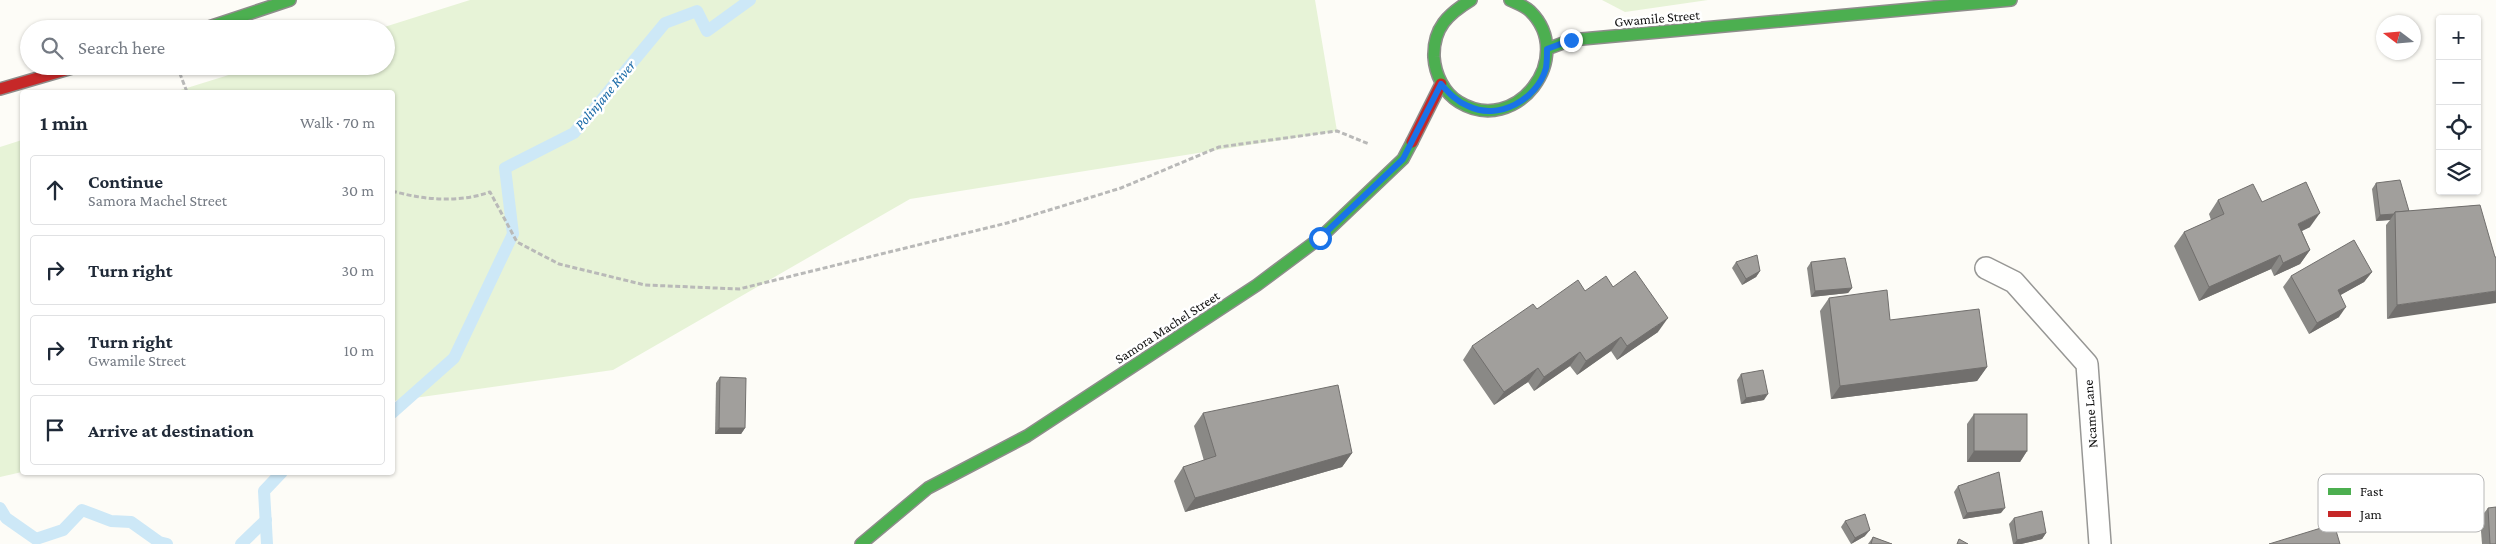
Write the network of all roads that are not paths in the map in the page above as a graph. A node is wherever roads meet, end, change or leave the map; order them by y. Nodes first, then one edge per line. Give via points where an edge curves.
1 (290, 0) edge
2 (1471, 0) edge
3 (1510, 0) edge
4 (2011, 0) edge
5 (230, 20) edge
6 (1547, 49) junction
7 (48, 75) edge
8 (1441, 84) junction
9 (0, 89) edge
10 (1986, 268) dead end
11 (861, 544) edge
12 (2100, 544) edge

1 - 5 street
2 - 8 street via 1445,12 1437,32 1433,48 1434,67
3 - 6 street via 1532,14 1543,30
4 - 6 street, Gwamile Street via 1571,40
6 - 8 street via 1546,68 1537,86 1524,99 1507,108 1488,111 1469,107
7 - 9 street
8 - 11 street, Samora Machel Street via 1403,159 1320,238 1257,285 1027,436 928,488
10 - 12 lane, Ncame Lane via 2014,282 2087,364

